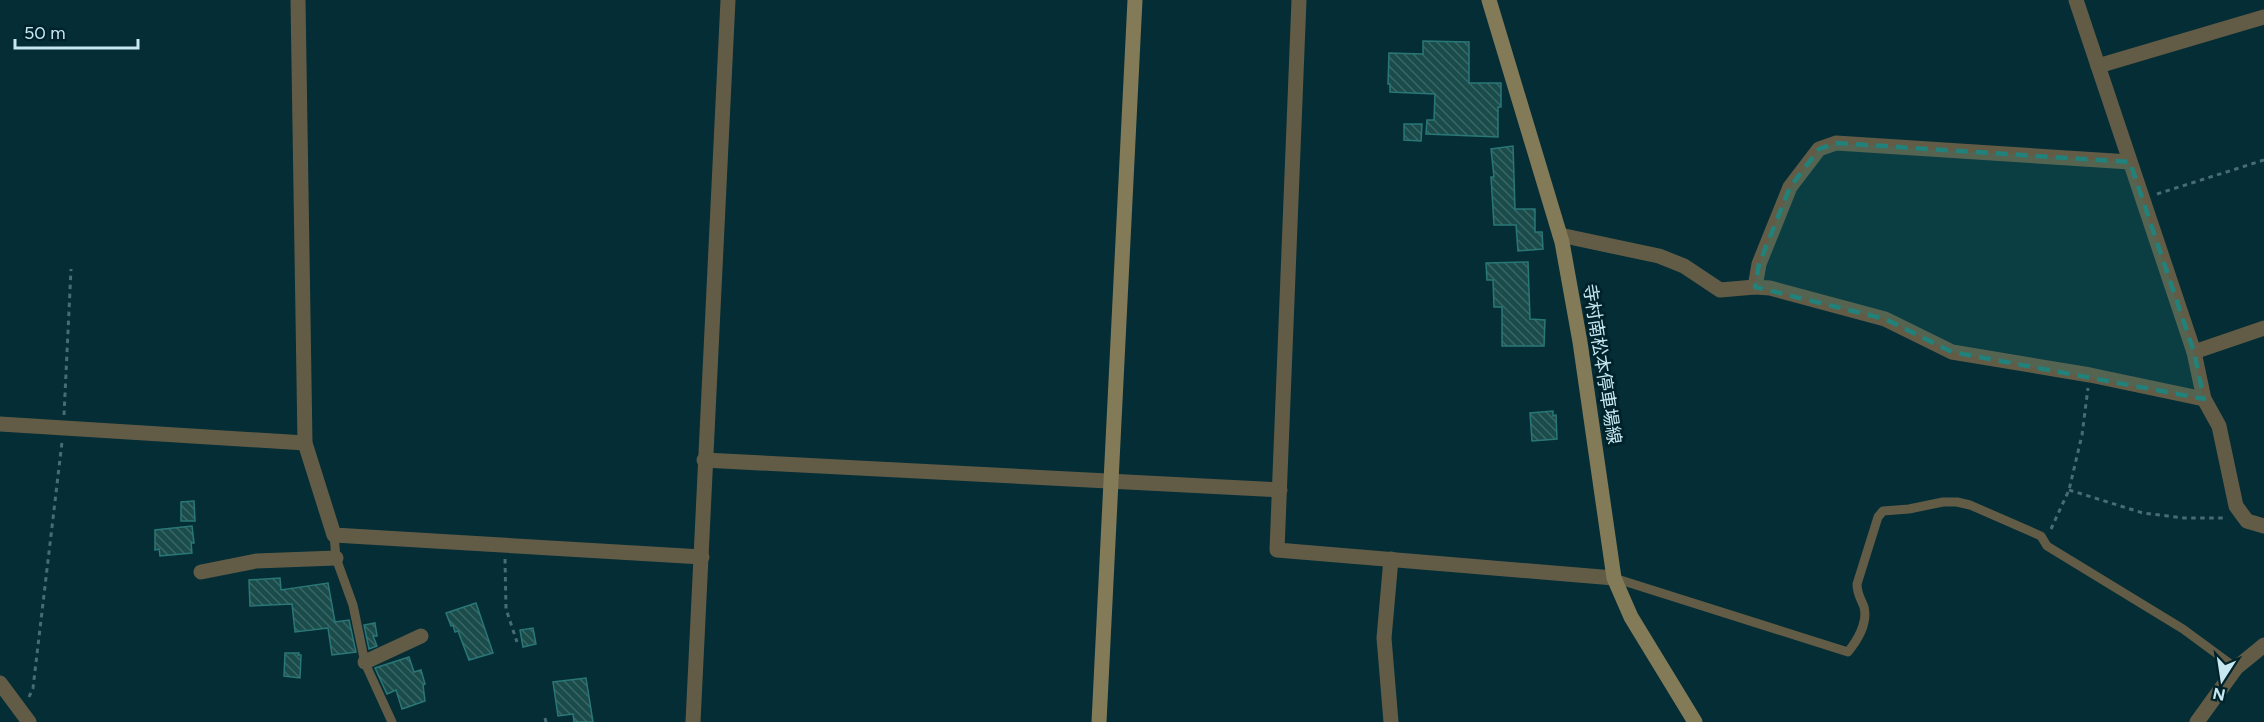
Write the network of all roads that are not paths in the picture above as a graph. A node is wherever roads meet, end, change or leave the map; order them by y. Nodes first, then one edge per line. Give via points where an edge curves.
1 (298, 0) edge
2 (728, 0) edge
3 (1135, 0) edge
4 (1299, 0) edge
5 (1489, 0) edge
6 (2076, 0) edge
7 (2264, 17) edge
8 (2098, 66) junction
9 (2130, 162) junction
10 (1560, 235) junction
11 (1755, 286) junction
12 (2264, 328) edge
13 (2194, 352) junction
14 (2204, 399) junction
15 (0, 424) edge
16 (305, 443) junction
17 (704, 460) junction
18 (1110, 482) junction
19 (1280, 490) junction
20 (2264, 526) edge
21 (334, 535) junction
22 (702, 556) junction
23 (336, 558) junction
24 (1391, 559) junction
25 (201, 572) dead end
26 (1614, 578) junction
27 (421, 636) dead end
28 (2264, 645) edge
29 (365, 662) junction
30 (2236, 668) junction
31 (0, 683) edge
32 (25, 717) edge
33 (392, 722) edge
34 (693, 722) edge
35 (1099, 722) edge
36 (1391, 722) edge
37 (1695, 722) edge
38 (2198, 722) edge

1 - 16 street
2 - 17 street
3 - 18 main road
4 - 19 street
5 - 10 main road, 寺村南松本停車場線
6 - 8 street
7 - 8 street
8 - 9 street
9 - 11 street via 1836,143 1819,149 1790,187 1759,264
9 - 13 street
10 - 11 street via 1659,256 1684,266 1720,290
10 - 26 main road, 寺村南松本停車場線 via 1581,342
11 - 14 street via 1885,319 1952,352
12 - 13 street
13 - 14 street
14 - 20 street via 2219,426 2236,506 2247,521
15 - 16 street
16 - 21 street
17 - 18 street
17 - 22 street
18 - 19 street
18 - 35 main road
19 - 24 street via 1276,550
21 - 22 street
21 - 23 lane
22 - 34 street
23 - 25 street via 256,561
23 - 29 lane via 353,605
24 - 26 street
24 - 36 street via 1384,638
26 - 30 lane via 1848,652 1857,641 1865,616 1857,584 1878,517 1883,512 1957,502 2041,536 2047,546 2183,629
26 - 37 main road, 寺村南松本停車場線 via 1631,617
27 - 29 street
28 - 30 street
29 - 33 lane
30 - 38 street
31 - 32 street

